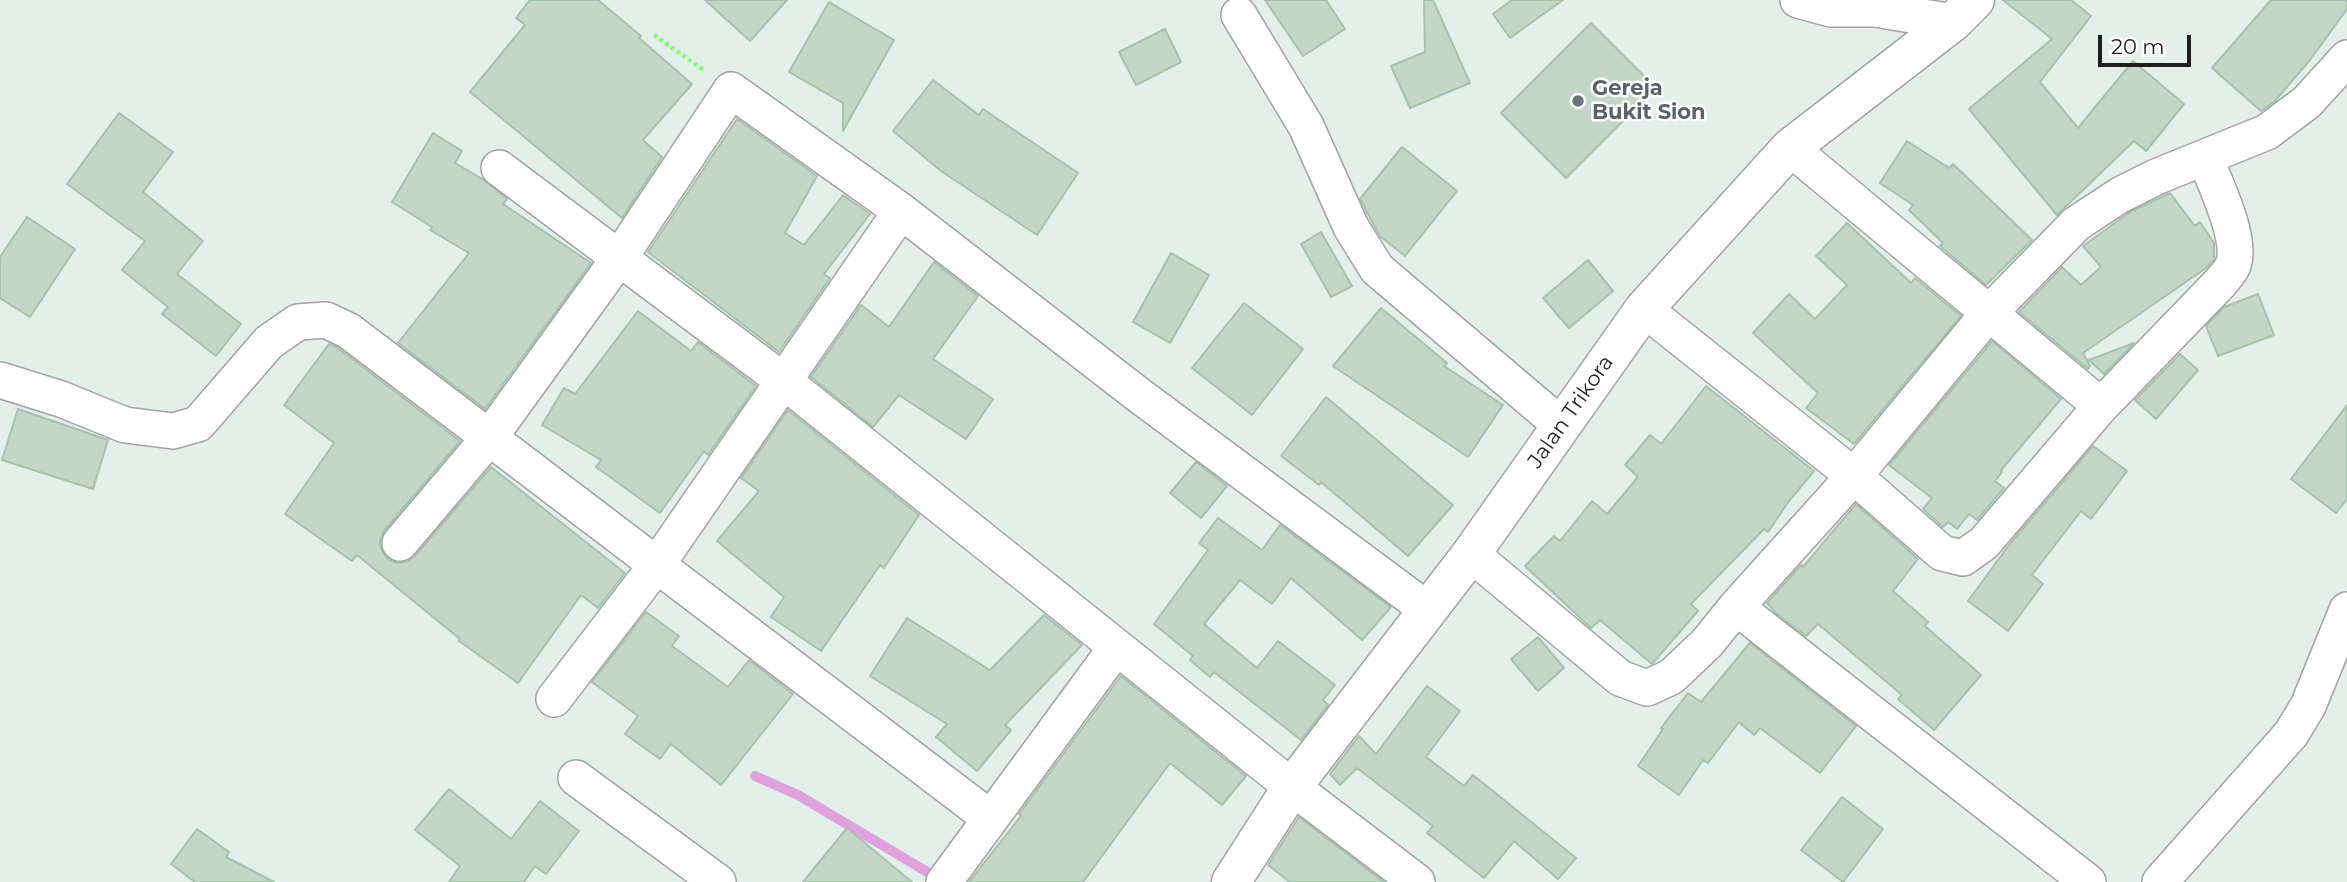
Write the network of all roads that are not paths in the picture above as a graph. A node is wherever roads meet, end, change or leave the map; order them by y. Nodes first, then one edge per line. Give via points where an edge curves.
1 (1798, 0) edge
2 (1964, 11) edge
3 (1239, 15) dead end
4 (2347, 58) edge
5 (1790, 148) junction
6 (2205, 158) junction
7 (499, 168) dead end
8 (901, 211) junction
9 (620, 257) junction
10 (1644, 309) junction
11 (1988, 314) junction
12 (0, 380) edge
13 (785, 382) junction
14 (2101, 406) junction
15 (1562, 426) junction
16 (489, 438) junction
17 (1854, 476) junction
18 (400, 543) dead end
19 (1471, 554) junction
20 (656, 566) junction
21 (1736, 607) junction
22 (1428, 610) junction
23 (2347, 610) edge
24 (1116, 648) junction
25 (554, 699) dead end
26 (576, 778) dead end
27 (1292, 787) junction
28 (990, 818) junction
29 (718, 882) edge
30 (944, 882) edge
31 (1231, 882) edge
32 (1417, 882) edge
33 (2088, 882) edge
34 (2160, 882) edge

1 - 2 street via 1830,9
2 - 5 street, Jalan Trikora
3 - 15 street via 1306,126 1363,250 1377,269
4 - 6 street via 2307,102 2267,132
5 - 10 street, Jalan Trikora
5 - 11 street
6 - 11 street via 2120,195 2076,224
6 - 14 street via 2230,220 2234,265
7 - 9 street
8 - 9 street via 731,90
8 - 13 street
8 - 22 street
9 - 13 street
9 - 16 street
10 - 15 street, Jalan Trikora
10 - 17 street
11 - 14 street
11 - 17 street
12 - 16 street via 125,425 173,431 198,424 269,342 299,322 326,320 349,331
13 - 20 street
13 - 24 street
14 - 17 street via 1984,543 1963,558 1942,553
15 - 19 street, Jalan Trikora
16 - 18 street
16 - 20 street
17 - 21 street
19 - 21 street via 1619,678 1647,688 1671,677
19 - 22 street, Jalan Trikora
20 - 25 street
20 - 28 street
21 - 33 street
22 - 27 street, Jalan Trikora
23 - 34 street via 2308,706 2291,734
24 - 27 street
24 - 28 street
26 - 29 street
27 - 31 street, Jalan Trikora
27 - 32 street
28 - 30 street

